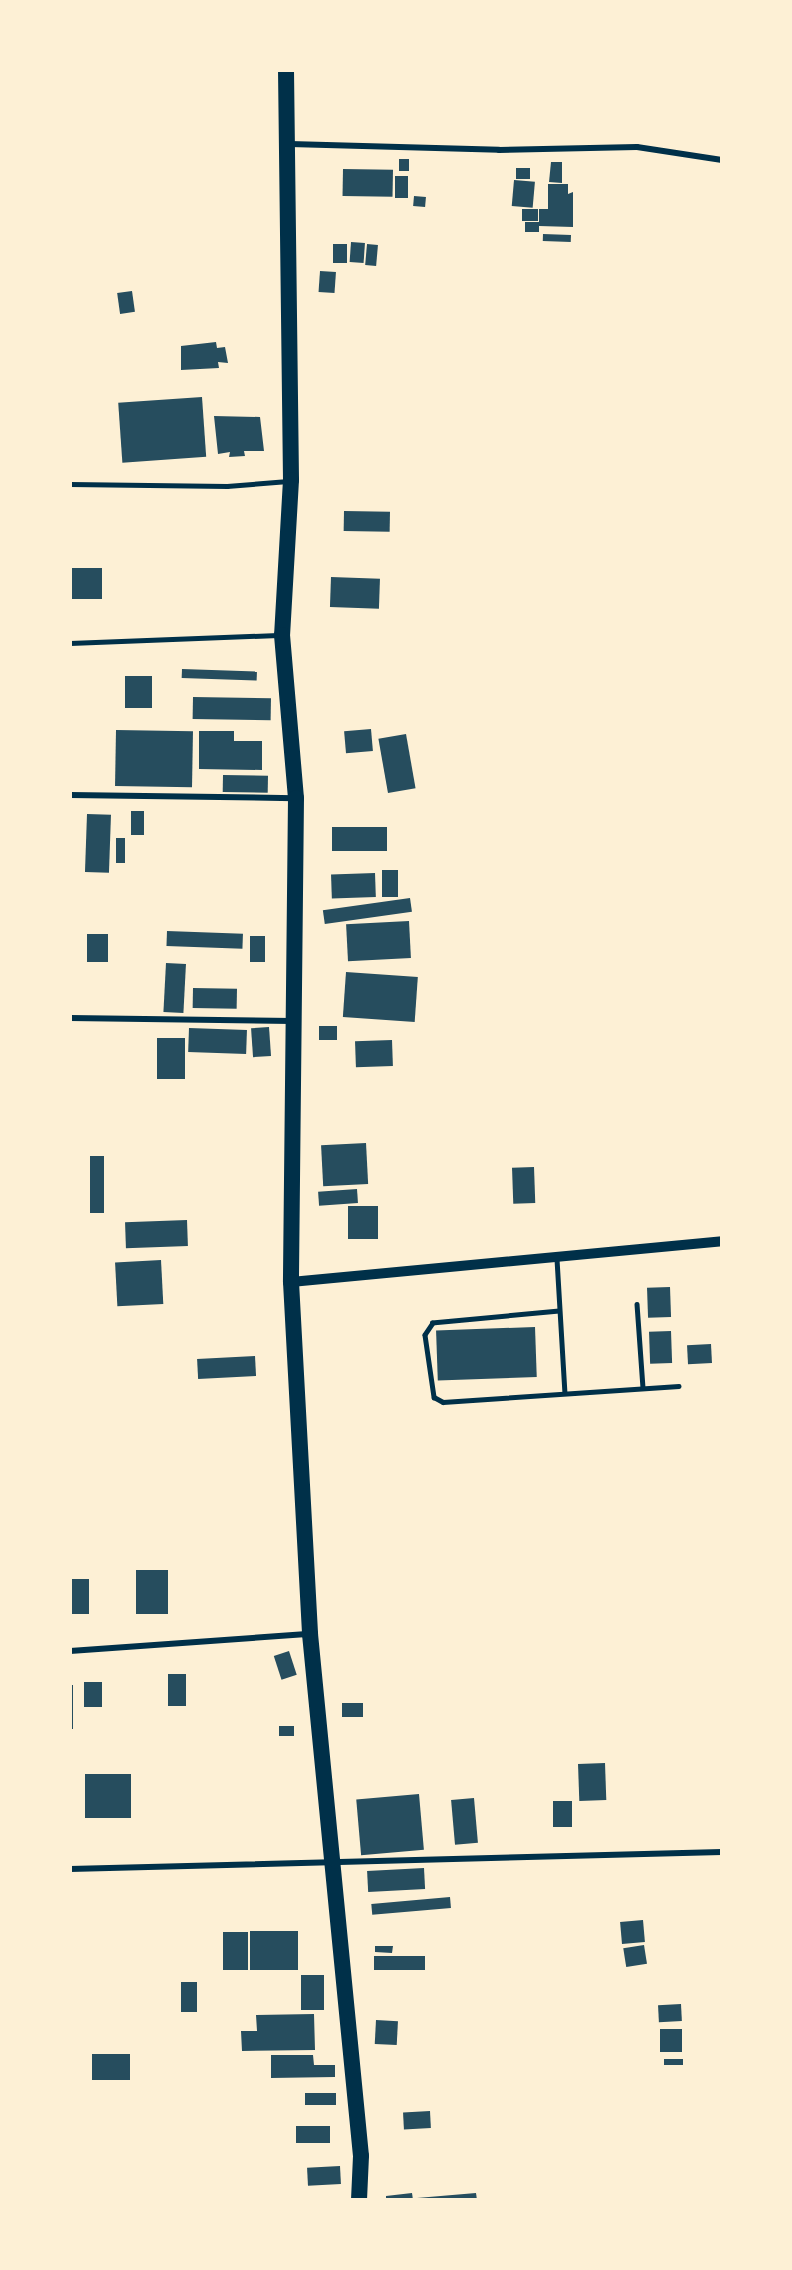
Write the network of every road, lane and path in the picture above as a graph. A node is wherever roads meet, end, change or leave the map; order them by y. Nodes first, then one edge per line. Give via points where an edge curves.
1 (286, 70) edge
2 (290, 144) junction
3 (722, 160) edge
4 (291, 480) junction
5 (70, 484) edge
6 (282, 635) junction
7 (70, 643) edge
8 (70, 795) edge
9 (296, 798) junction
10 (70, 1018) edge
11 (292, 1021) junction
12 (722, 1241) edge
13 (557, 1259) junction
14 (291, 1282) junction
15 (637, 1304) dead end
16 (559, 1311) junction
17 (678, 1386) dead end
18 (643, 1388) junction
19 (565, 1392) junction
20 (310, 1634) junction
21 (70, 1651) edge
22 (722, 1852) edge
23 (331, 1860) junction
24 (70, 1869) edge
25 (359, 2199) edge

1 - 2 highway
2 - 3 street via 499,150 637,147
2 - 4 highway
4 - 5 lane via 227,486
4 - 6 highway
6 - 7 lane
6 - 9 highway
8 - 9 street
9 - 11 highway
10 - 11 street
11 - 14 highway
12 - 13 street
13 - 14 street
13 - 16 lane
14 - 20 highway
15 - 18 lane
16 - 19 lane
16 - 19 lane via 433,1323 425,1335 430,1388 437,1400
17 - 18 lane
18 - 19 lane
20 - 21 street
20 - 23 highway
22 - 23 street
23 - 24 street
23 - 25 highway via 361,2156

